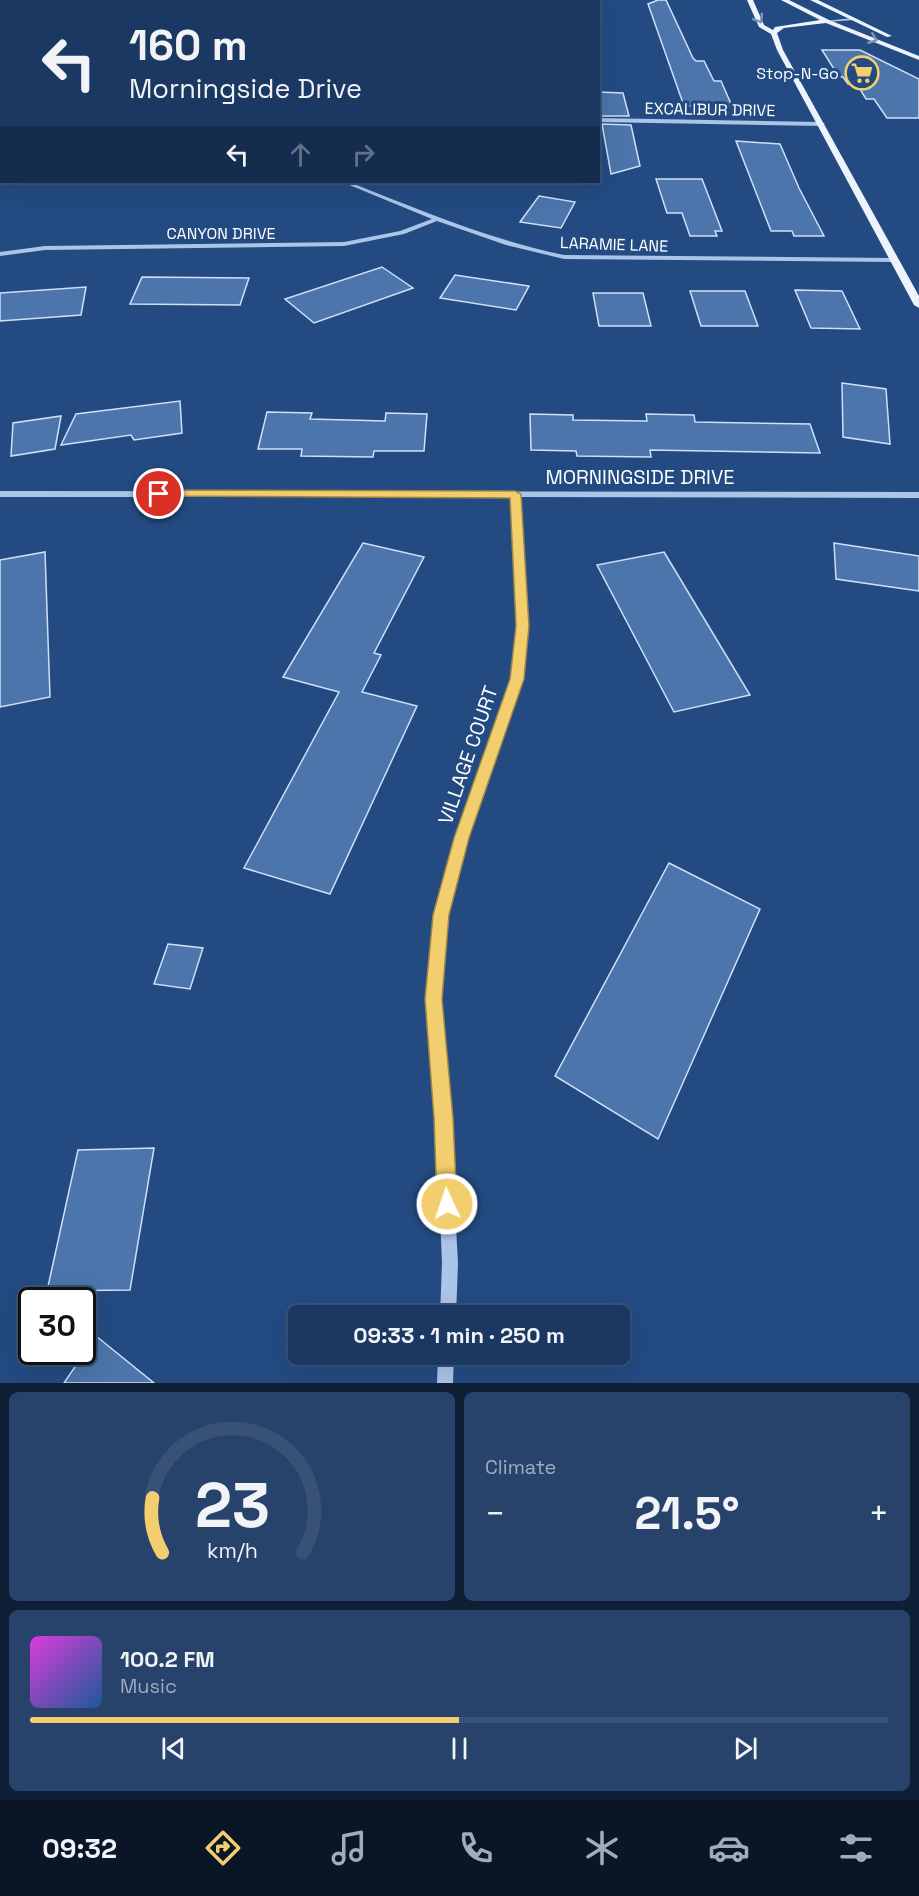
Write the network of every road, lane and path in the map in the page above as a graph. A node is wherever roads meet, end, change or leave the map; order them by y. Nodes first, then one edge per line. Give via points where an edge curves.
1 (750, 0) edge
2 (784, 0) edge
3 (813, 0) edge
4 (853, 19) junction
5 (827, 21) junction
6 (774, 33) junction
7 (898, 39) dead end
8 (919, 58) edge
9 (600, 120) edge
10 (822, 124) junction
11 (348, 183) edge
12 (439, 218) junction
13 (0, 254) edge
14 (896, 260) junction
15 (919, 305) edge
16 (0, 494) edge
17 (515, 494) junction
18 (919, 495) edge
19 (448, 1305) edge
20 (446, 1365) edge
21 (445, 1383) edge

1 -> 6 main road via 761,26
2 - 5 main road
3 - 4 main road
4 - 5 street
4 - 7 main road
5 - 6 main road via 784,26
5 -> 8 main road
6 - 10 main road
9 - 10 street, EXCALIBUR DRIVE
10 - 14 main road
11 - 12 street, LARAMIE LANE
12 - 13 street, CANYON DRIVE via 402,233 344,244 45,248
12 - 14 street, LARAMIE LANE via 524,250 564,257
14 - 15 main road
16 - 17 street, MORNINGSIDE DRIVE
17 - 18 street, MORNINGSIDE DRIVE
17 - 19 street, VILLAGE COURT via 523,626 517,679 462,838 441,915 433,999 443,1118
20 - 21 street

